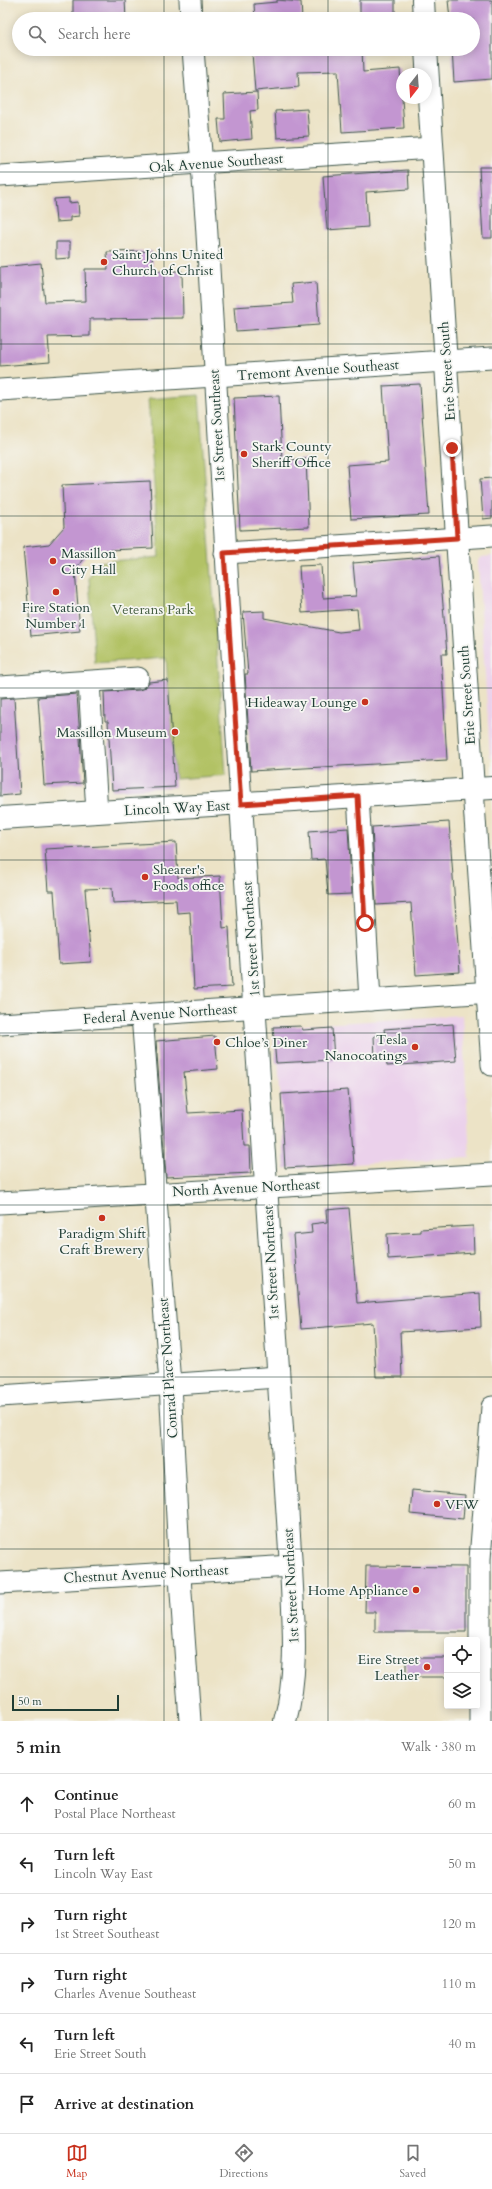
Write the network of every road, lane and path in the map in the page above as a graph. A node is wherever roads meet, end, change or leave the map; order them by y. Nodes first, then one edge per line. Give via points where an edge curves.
1 (190, 0) edge
2 (423, 0) edge
3 (191, 12) edge
4 (424, 12) edge
5 (194, 56) edge
6 (426, 56) edge
7 (432, 148) junction
8 (202, 164) junction
9 (0, 176) edge
10 (492, 358) edge
11 (446, 362) junction
12 (214, 376) junction
13 (0, 390) edge
14 (492, 536) edge
15 (457, 538) junction
16 (224, 553) junction
17 (138, 678) dead end
18 (89, 682) junction
19 (0, 687) edge
20 (483, 789) edge
21 (358, 796) junction
22 (241, 804) junction
23 (97, 812) junction
24 (0, 818) edge
25 (490, 992) edge
26 (370, 1000) junction
27 (255, 1008) junction
28 (142, 1015) junction
29 (0, 1024) edge
30 (492, 1065) edge
31 (492, 1174) edge
32 (267, 1187) junction
33 (155, 1194) junction
34 (0, 1203) edge
35 (278, 1376) junction
36 (170, 1384) junction
37 (0, 1396) edge
38 (492, 1407) edge
39 (291, 1566) junction
40 (180, 1572) junction
41 (0, 1583) edge
42 (190, 1721) edge
43 (285, 1721) edge
44 (480, 1721) edge

1 - 3 street
2 - 4 main road
5 - 8 street, 1st Street Southeast
6 - 7 main road, Erie Street South
7 - 8 street, Oak Avenue Southeast
7 - 11 main road, Erie Street South
8 - 9 street, Oak Avenue Southeast
8 - 12 street, 1st Street Southeast
10 - 11 street, Tremont Avenue Southeast
11 - 12 street, Tremont Avenue Southeast
11 - 15 main road, Erie Street South
12 - 13 street, Tremont Avenue Southeast
12 - 16 street, 1st Street Southeast
14 - 15 street
15 - 16 street
15 - 20 main road, Erie Street South
16 - 22 street, 1st Street Southeast
17 - 18 street
18 - 19 street
18 - 23 street
20 - 21 main road, Lincoln Way East
20 - 25 street
21 - 22 main road, Lincoln Way East
21 - 26 street
22 - 23 main road, Lincoln Way East
22 - 27 main road, 1st Street Northeast
23 - 24 main road, Lincoln Way East
25 - 26 street, Federal Avenue Northeast
25 - 30 street
26 - 27 street, Federal Avenue Northeast
27 - 28 street, Federal Avenue Northeast
27 - 32 main road, 1st Street Northeast
28 - 29 street, Federal Avenue Northeast
28 - 33 street, Conrad Place Northeast
31 - 32 street, North Avenue Northeast
32 - 33 street, North Avenue Northeast
32 - 35 main road, 1st Street Northeast
33 - 34 street, North Avenue Northeast
33 - 36 street, Conrad Place Northeast
35 - 36 street
35 - 39 main road, 1st Street Northeast
36 - 37 street
36 - 40 street, Conrad Place Northeast
38 - 44 street via 480,1559
39 - 40 street, Chestnut Avenue Northeast
39 - 43 main road, 1st Street Northeast via 294,1677
40 - 41 street, Chestnut Avenue Northeast
40 - 42 street, Conrad Place Northeast

